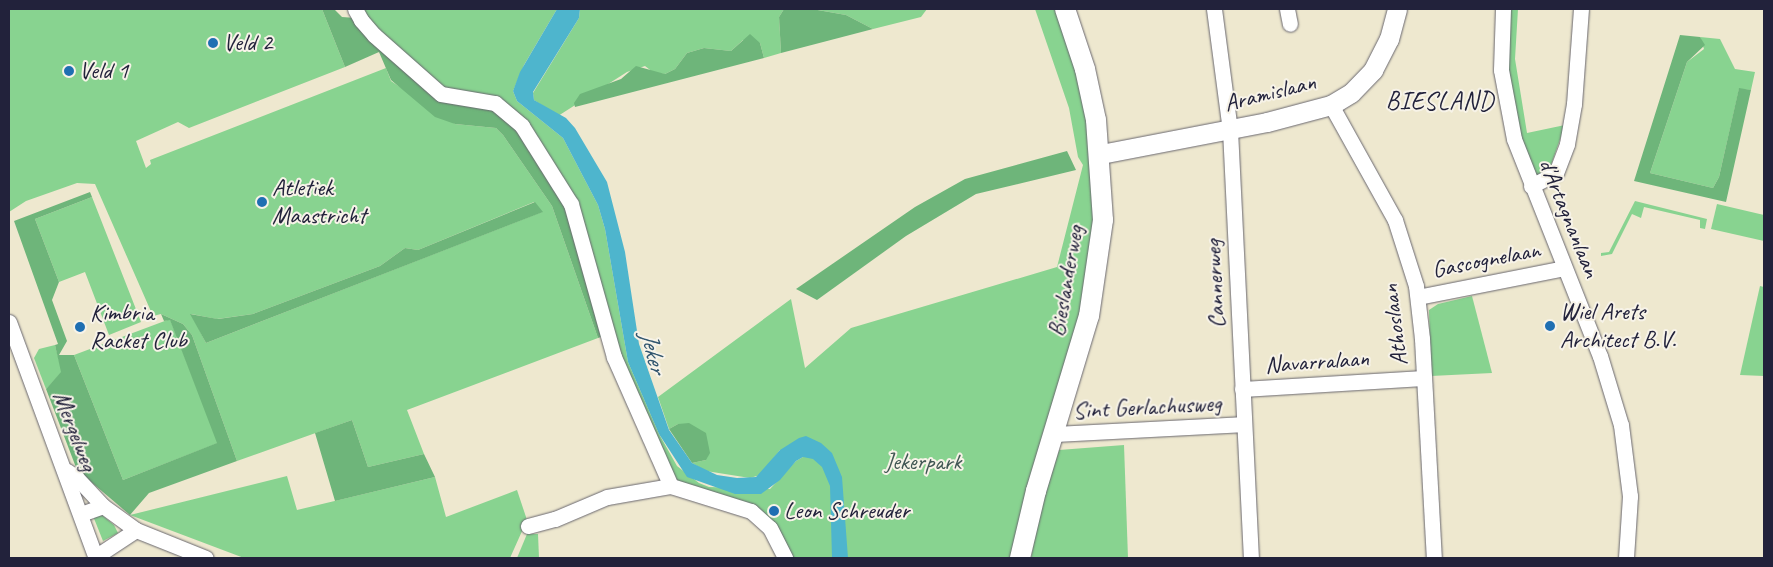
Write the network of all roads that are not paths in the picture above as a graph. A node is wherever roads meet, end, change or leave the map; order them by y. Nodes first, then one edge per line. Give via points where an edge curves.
1 (356, 9) edge
2 (1065, 9) edge
3 (1214, 9) edge
4 (1287, 9) edge
5 (1397, 9) edge
6 (1503, 9) edge
7 (1581, 9) edge
8 (1290, 24) dead end
9 (1331, 105) junction
10 (1230, 130) junction
11 (1101, 154) junction
12 (1531, 186) junction
13 (1564, 268) junction
14 (1418, 297) junction
15 (9, 322) edge
16 (1424, 378) junction
17 (1242, 389) junction
18 (1243, 424) junction
19 (1053, 434) junction
20 (66, 471) junction
21 (671, 486) junction
22 (103, 506) junction
23 (81, 514) junction
24 (528, 526) dead end
25 (136, 530) junction
26 (96, 558) edge
27 (206, 558) edge
28 (785, 558) edge
29 (1020, 558) edge
30 (1252, 558) edge
31 (1434, 558) edge
32 (1626, 558) edge

1 - 21 street via 374,35 441,94 495,103 522,126 571,204 614,357
2 - 11 main road, Bieslanderweg via 1085,69
3 - 10 street, Cannerweg
4 - 8 street
5 - 9 street, Aramislaan via 1389,39 1373,70 1351,92
6 - 12 street, d'Artagnanlaan via 1502,85 1514,139
7 - 12 street via 1574,104 1567,144 1556,173
9 - 10 street, Aramislaan
9 - 14 street, Athoslaan via 1395,220
10 - 11 street, Aramislaan
10 - 17 street, Cannerweg
11 - 19 main road, Bieslanderweg via 1103,220 1094,294
12 - 13 street, d'Artagnanlaan
13 - 14 street, Gascognelaan
13 - 32 street, d'Artagnanlaan via 1606,373 1620,425 1630,496
14 - 16 street, Athoslaan
15 - 20 street, Mergelweg
16 - 17 street, Navarralaan
16 - 31 street, Athoslaan
17 - 18 street, Cannerweg
18 - 19 street, Sint Gerlachusweg
18 - 30 street, Cannerweg
19 - 29 main road, Bieslanderweg via 1027,520
20 - 22 street via 76,477
20 - 23 street, Mergelweg
21 - 24 street via 607,498
21 - 28 street via 751,511 774,533
22 - 23 street
22 - 25 street
23 - 26 street, Mergelweg
25 - 26 street
25 - 27 street

